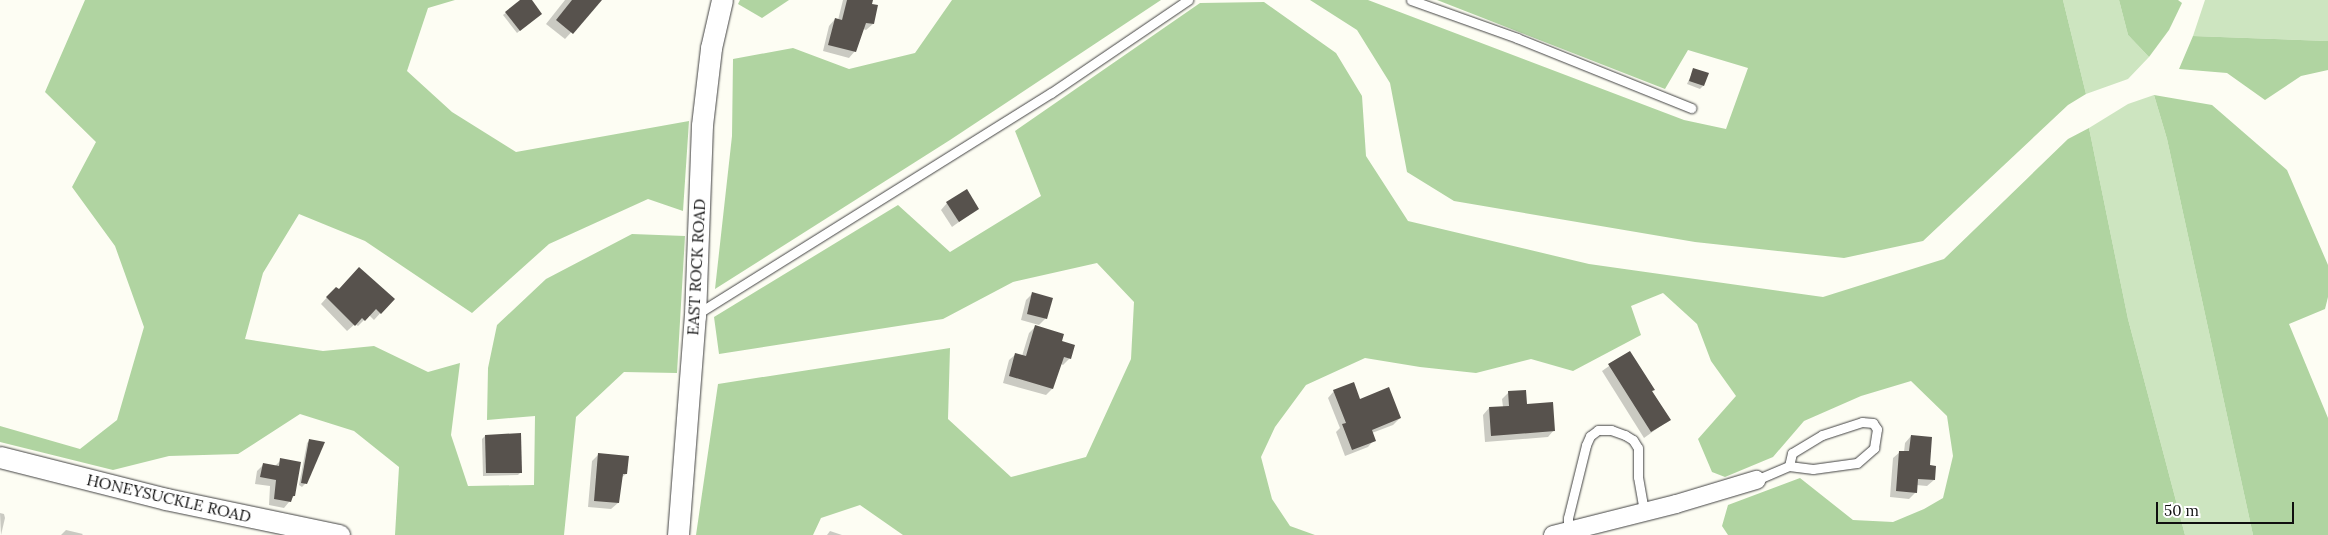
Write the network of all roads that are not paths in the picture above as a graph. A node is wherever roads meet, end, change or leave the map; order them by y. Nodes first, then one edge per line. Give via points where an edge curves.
1 (722, 0) edge
2 (1188, 0) edge
3 (1411, 0) edge
4 (1691, 108) dead end
5 (695, 316) junction
6 (0, 457) edge
7 (1789, 466) junction
8 (1756, 480) joint
9 (1644, 512) junction
10 (1560, 533) edge
11 (339, 535) edge
12 (678, 535) edge

1 - 5 street, EAST ROCK ROAD via 711,48 702,125
2 - 5 lane via 1051,93
3 - 4 lane
5 - 12 street, EAST ROCK ROAD
6 - 11 street, HONEYSUCKLE ROAD via 166,499
7 - 7 lane via 1813,469 1857,463 1874,448 1877,429 1873,423 1862,422 1822,435 1792,453
7 - 8 lane
8 - 9 street
9 - 10 street
9 - 10 lane via 1638,476 1638,448 1625,435 1598,430 1586,445 1568,518

